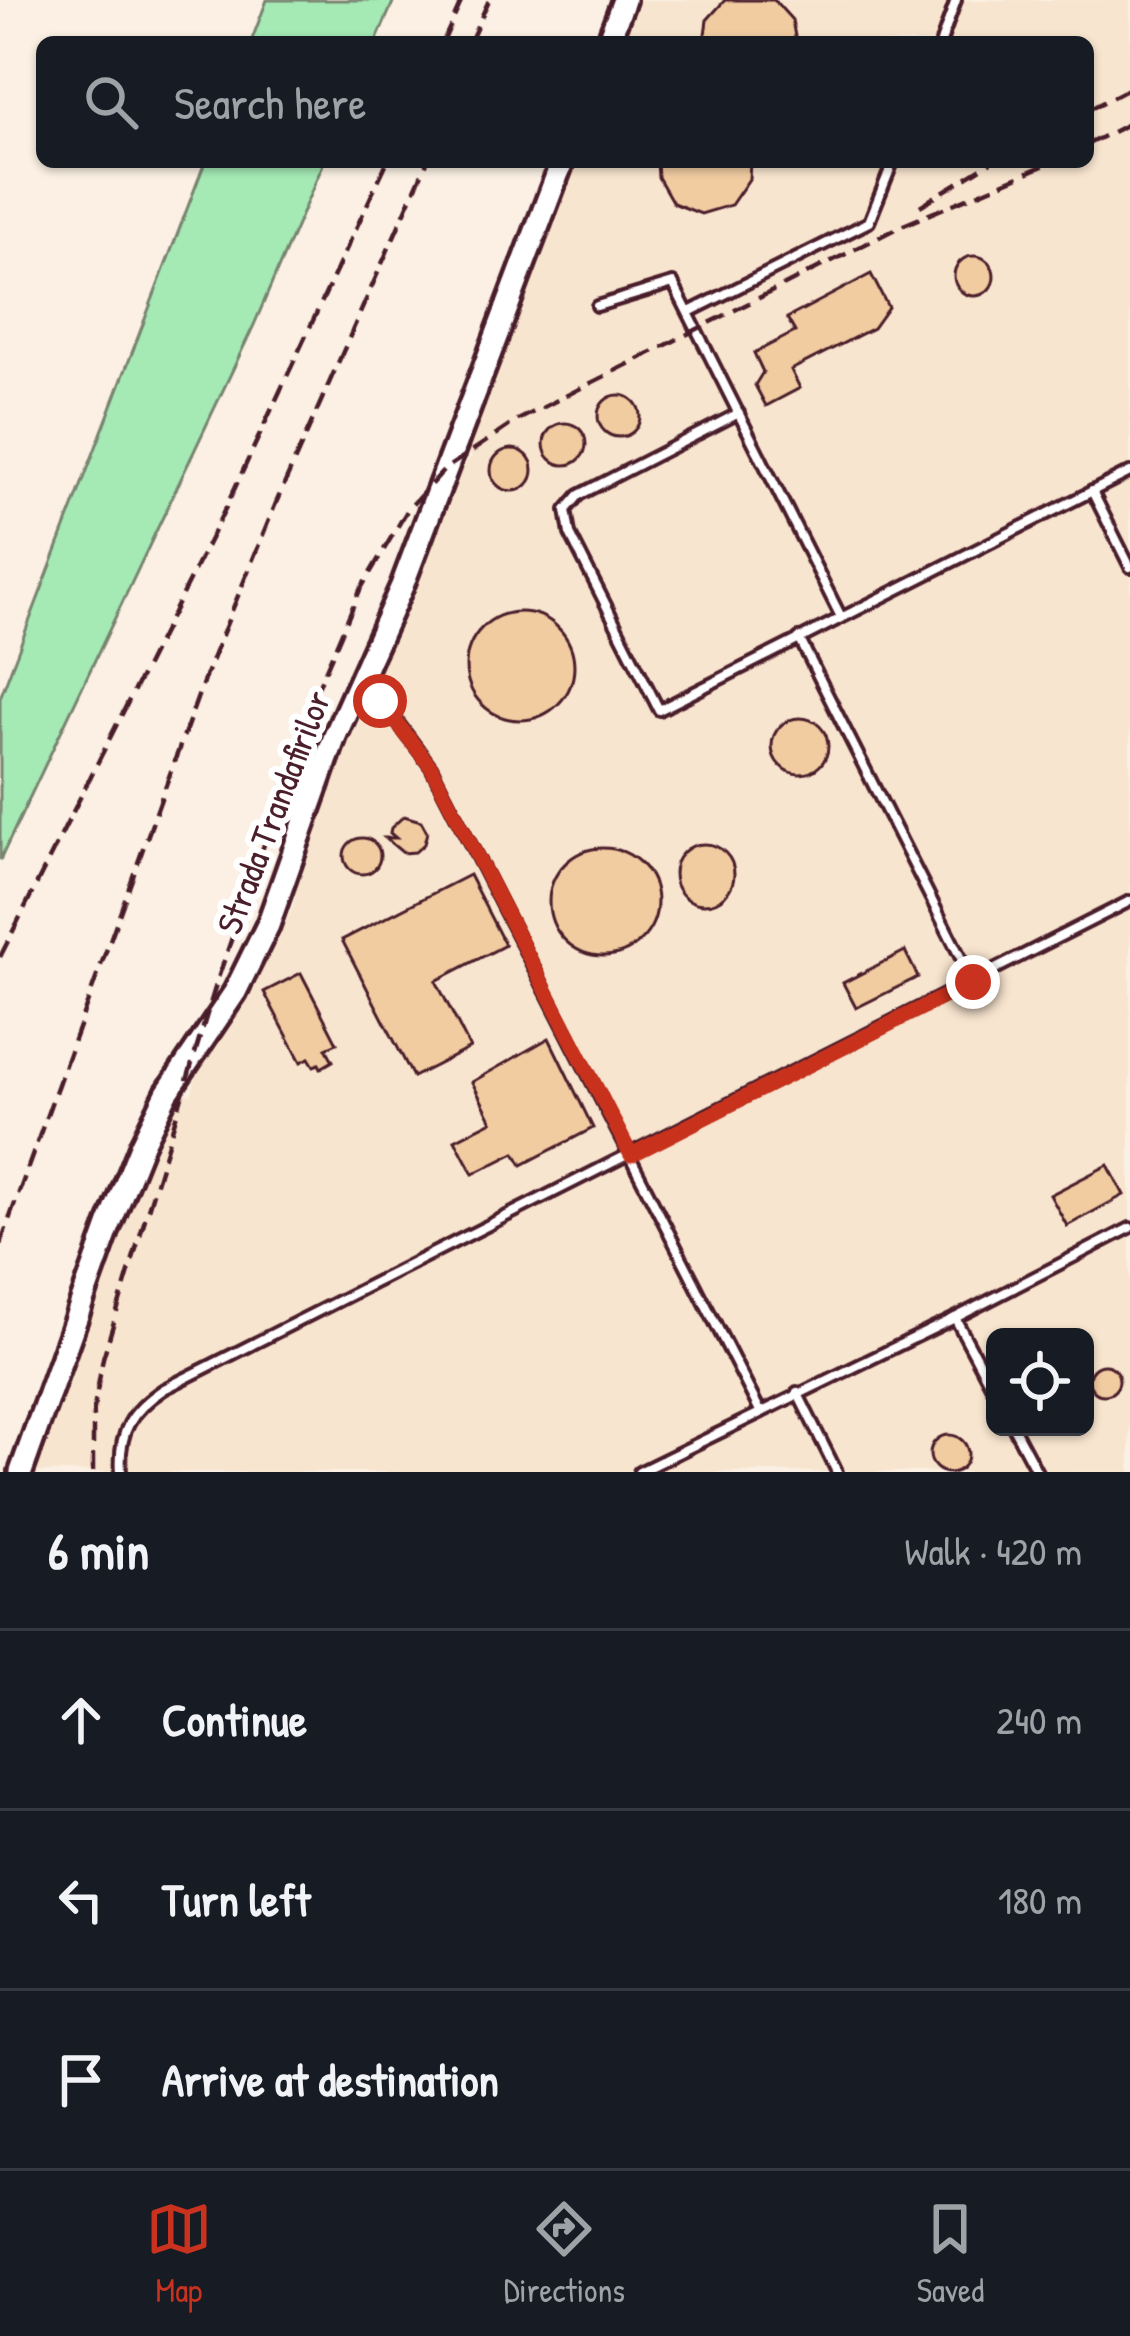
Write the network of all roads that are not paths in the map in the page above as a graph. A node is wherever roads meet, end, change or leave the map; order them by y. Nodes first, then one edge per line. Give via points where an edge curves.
1 (624, 0) edge
2 (956, 0) edge
3 (610, 36) edge
4 (943, 36) edge
5 (560, 168) edge
6 (891, 168) edge
7 (597, 306) dead end
8 (689, 312) junction
9 (739, 413) junction
10 (1130, 472) edge
11 (1092, 491) junction
12 (1130, 567) edge
13 (841, 617) junction
14 (799, 638) junction
15 (370, 694) dead end
16 (1130, 901) edge
17 (973, 982) junction
18 (631, 1155) junction
19 (1130, 1228) edge
20 (955, 1318) junction
21 (986, 1376) edge
22 (796, 1392) junction
23 (760, 1411) junction
24 (1018, 1436) edge
25 (21, 1472) edge
26 (122, 1472) edge
27 (639, 1472) edge
28 (837, 1472) edge
29 (1037, 1472) edge

1 - 3 main road
2 - 4 lane
5 - 25 main road, Strada Trandafirilor via 268,925 147,1133
6 - 8 lane via 869,222
7 - 8 lane via 673,283
8 - 9 lane
9 - 13 lane
9 - 14 lane via 579,495 566,525 659,710
10 - 11 lane
11 - 12 lane
11 - 13 lane
13 - 14 lane
14 - 17 lane
15 - 18 lane via 431,767
16 - 17 lane
17 - 18 lane
18 - 23 lane
18 - 26 lane via 164,1389 127,1424
19 - 20 lane
20 - 21 lane
20 - 22 lane
22 - 23 lane
22 - 28 lane
23 - 27 lane
24 - 29 lane

